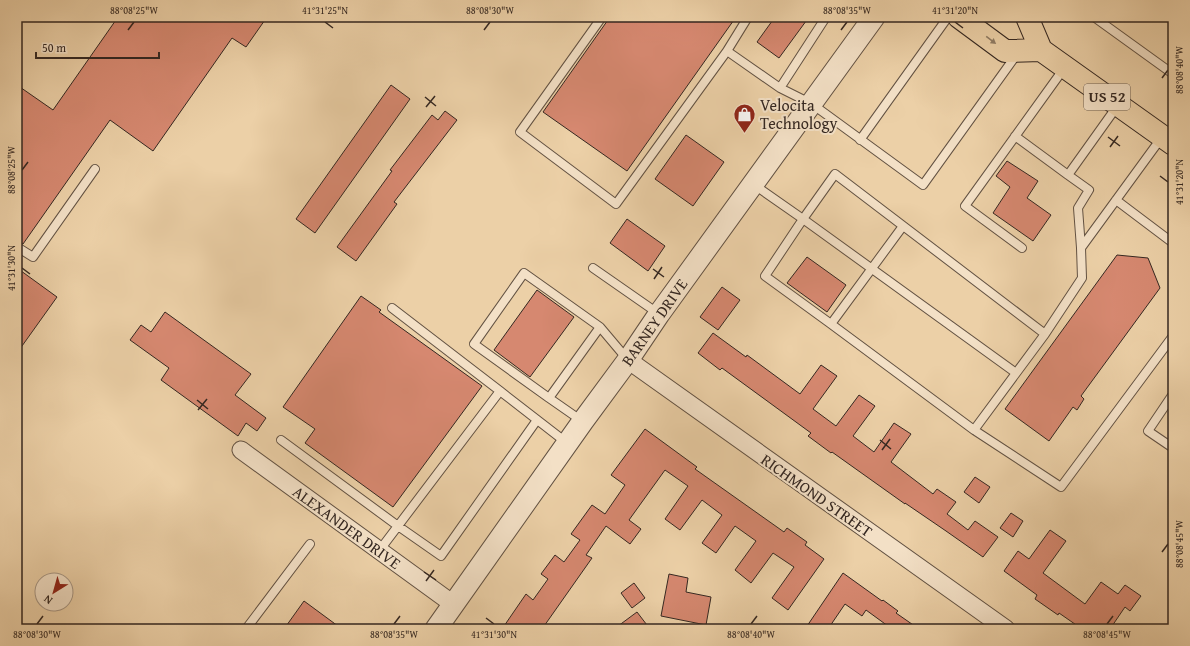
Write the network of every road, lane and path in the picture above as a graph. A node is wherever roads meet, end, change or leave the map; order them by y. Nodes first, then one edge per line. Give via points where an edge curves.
1 (602, 17) edge
2 (748, 17) edge
3 (826, 17) edge
4 (874, 17) edge
5 (948, 17) edge
6 (959, 17) edge
7 (1027, 17) edge
8 (1094, 17) edge
9 (1019, 50) junction
10 (1041, 50) junction
11 (727, 51) junction
12 (1065, 67) junction
13 (1173, 74) edge
14 (780, 88) junction
15 (812, 104) junction
16 (1118, 105) junction
17 (1015, 136) junction
18 (860, 140) junction
19 (1168, 140) edge
20 (96, 169) dead end
21 (1068, 175) junction
22 (753, 184) junction
23 (1116, 200) junction
24 (803, 219) junction
25 (903, 226) junction
26 (1173, 243) edge
27 (17, 247) edge
28 (1022, 248) dead end
29 (1081, 248) junction
30 (593, 268) dead end
31 (872, 269) junction
32 (392, 308) dead end
33 (659, 314) junction
34 (831, 324) junction
35 (600, 327) junction
36 (1045, 334) junction
37 (1173, 336) edge
38 (628, 360) junction
39 (1016, 373) junction
40 (500, 391) junction
41 (1173, 394) edge
42 (549, 398) junction
43 (537, 420) junction
44 (583, 421) junction
45 (974, 430) junction
46 (281, 440) dead end
47 (567, 443) junction
48 (1173, 448) edge
49 (241, 450) dead end
50 (398, 526) junction
51 (310, 544) dead end
52 (379, 551) junction
53 (454, 604) junction
54 (999, 627) edge
55 (246, 629) edge
56 (436, 629) edge

1 - 11 lane via 520,132 616,204
2 - 11 lane
3 - 14 lane
4 - 15 street, BARNEY DRIVE
5 - 18 lane
6 -> 9 main road via 1004,51
7 - 10 main road
8 - 13 lane
9 - 10 main road
9 - 18 lane via 922,185
10 - 12 main road, US 52
11 - 14 lane
12 - 16 main road, US 52
12 - 17 lane
14 - 15 lane
15 - 18 lane
15 - 22 street, BARNEY DRIVE
16 - 19 main road, US 52
16 - 21 lane
17 - 21 lane
17 - 28 lane via 965,206
19 - 23 lane
20 - 27 lane via 33,257
21 - 29 lane via 1088,190 1078,208
22 - 24 lane
22 - 33 street, BARNEY DRIVE
23 - 26 lane
23 - 29 lane
24 - 25 lane via 835,174
24 - 31 lane
24 - 34 lane via 765,276
25 - 31 lane
25 - 36 lane
29 - 36 lane via 1082,278
30 - 33 lane
31 - 34 lane
31 - 39 lane
32 - 40 lane
33 - 38 street, BARNEY DRIVE
34 - 45 lane
35 - 38 lane
35 - 42 lane
35 - 42 lane via 524,273 474,344
36 - 39 lane
37 - 45 lane via 1061,487
38 - 44 street, BARNEY DRIVE
38 - 54 street, RICHMOND STREET
39 - 45 lane
40 - 43 lane
40 - 50 lane
41 - 48 lane via 1148,431
42 - 44 lane
43 - 47 lane
43 - 50 lane via 441,556
44 - 47 street, BARNEY DRIVE
46 - 50 lane
47 - 53 street, BARNEY DRIVE
49 - 52 street, ALEXANDER DRIVE
50 - 52 lane
51 - 55 lane
52 - 53 street, ALEXANDER DRIVE
53 - 56 street, BARNEY DRIVE

